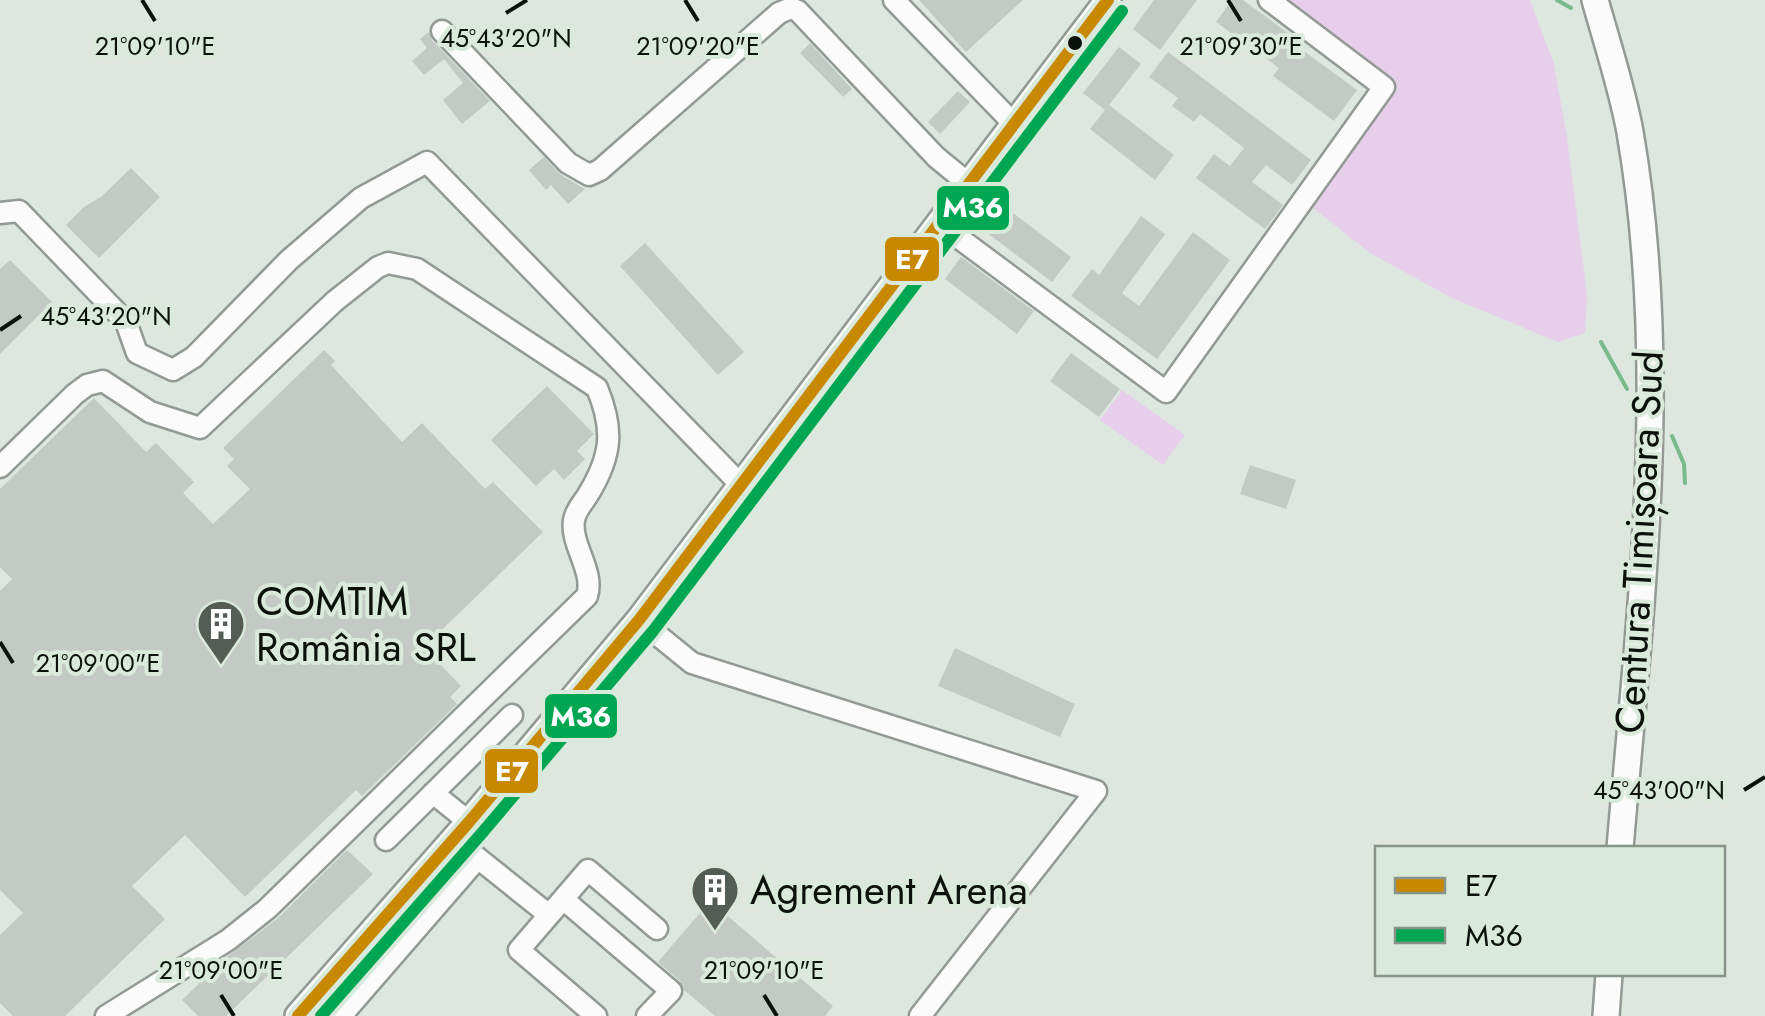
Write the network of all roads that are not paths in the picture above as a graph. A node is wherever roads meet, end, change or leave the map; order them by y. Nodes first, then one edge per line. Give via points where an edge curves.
1 (894, 0) edge
2 (1108, 0) edge
3 (1269, 0) edge
4 (1595, 0) edge
5 (442, 30) dead end
6 (1014, 125) junction
7 (970, 185) junction
8 (0, 196) edge
9 (10, 212) edge
10 (940, 224) junction
11 (0, 468) edge
12 (742, 486) junction
13 (639, 620) junction
14 (512, 714) dead end
15 (432, 794) junction
16 (462, 831) junction
17 (386, 840) dead end
18 (1620, 846) edge
19 (478, 858) junction
20 (563, 899) junction
21 (549, 916) junction
22 (657, 929) dead end
23 (1610, 976) edge
24 (106, 1016) edge
25 (298, 1016) edge
26 (341, 1016) edge
27 (596, 1016) edge
28 (647, 1016) edge
29 (920, 1016) edge
30 (1606, 1016) edge

1 - 6 lane
2 - 6 main road
3 - 10 lane via 1384,87 1166,392
4 - 18 main road, Centura Timișoara Sud via 1630,130 1649,308 1649,502
5 - 7 lane via 568,163 589,175 791,8
6 - 7 main road
7 - 10 main road
8 - 9 lane
9 - 12 lane via 126,322 137,353 173,370 362,198 427,162
10 - 12 main road
11 - 24 lane via 75,394 103,382 150,412 200,428 335,301 388,263 417,269 597,388 608,426 608,458 573,524 587,596 267,909
12 - 13 main road
13 - 16 main road
13 - 29 lane via 692,664 1096,791
14 - 15 lane
15 - 16 lane
15 - 17 lane
16 - 19 lane
16 - 25 main road
19 - 21 lane
19 - 26 lane
20 - 21 lane
20 - 22 lane via 588,870
20 - 28 lane via 672,991
21 - 27 lane via 519,950
23 - 30 main road

